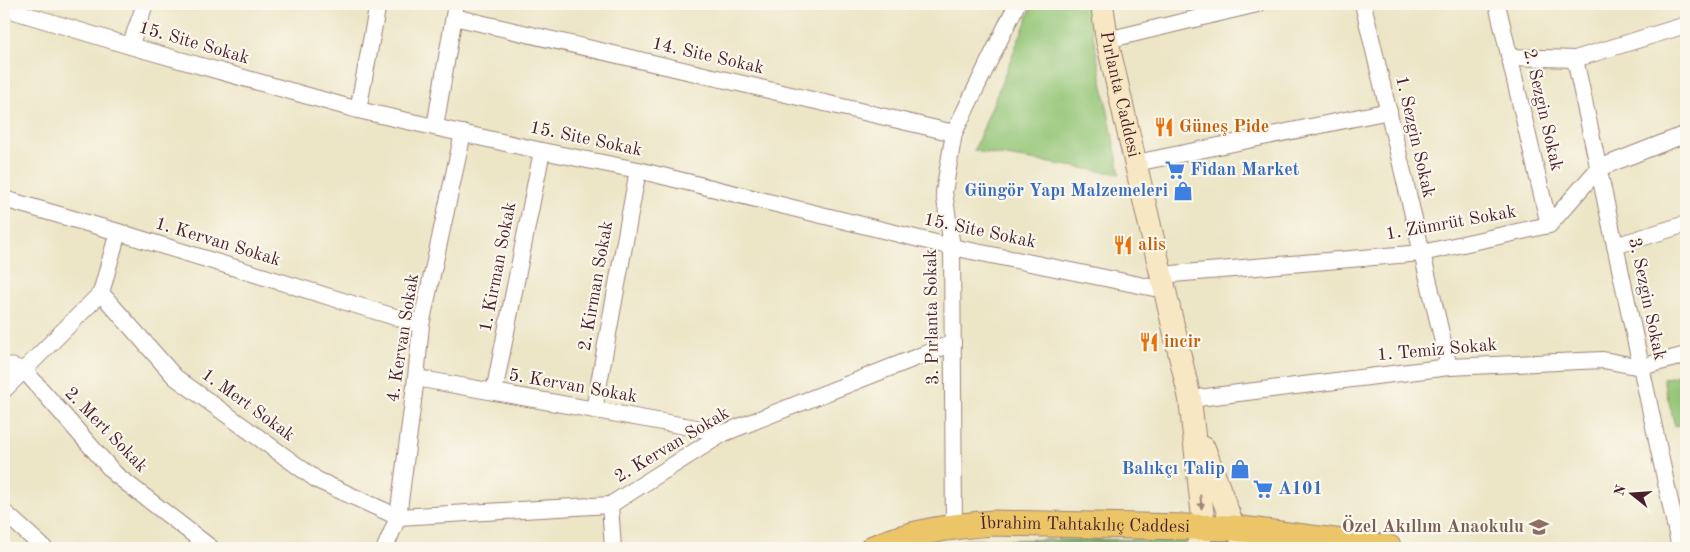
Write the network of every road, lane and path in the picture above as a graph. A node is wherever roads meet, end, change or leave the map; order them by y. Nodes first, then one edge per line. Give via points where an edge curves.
1 (145, 4) edge
2 (378, 4) edge
3 (1016, 4) edge
4 (1102, 4) edge
5 (1257, 4) edge
6 (1363, 4) edge
7 (1497, 4) edge
8 (4, 8) edge
9 (455, 10) edge
10 (40, 11) edge
11 (1686, 26) edge
12 (1107, 40) junction
13 (130, 46) junction
14 (1510, 57) junction
15 (1576, 59) junction
16 (358, 110) junction
17 (1388, 111) junction
18 (435, 126) junction
19 (463, 133) junction
20 (954, 133) junction
21 (1686, 134) edge
22 (542, 151) junction
23 (1136, 163) junction
24 (1599, 168) junction
25 (638, 170) junction
26 (4, 199) edge
27 (1686, 224) edge
28 (1550, 226) junction
29 (118, 232) junction
30 (1615, 246) junction
31 (952, 247) junction
32 (1422, 253) junction
33 (1163, 283) junction
34 (101, 293) junction
35 (421, 325) junction
36 (953, 343) junction
37 (1686, 355) edge
38 (4, 364) edge
39 (1448, 367) junction
40 (1641, 367) junction
41 (24, 370) junction
42 (416, 378) junction
43 (4, 390) edge
44 (494, 392) junction
45 (1191, 409) junction
46 (594, 410) junction
47 (724, 433) junction
48 (610, 505) junction
49 (4, 512) edge
50 (398, 517) junction
51 (954, 537) edge
52 (1201, 538) edge
53 (1240, 538) edge
54 (44, 548) edge
55 (212, 548) edge
56 (385, 548) edge
57 (613, 548) edge
58 (873, 548) edge
59 (1389, 548) edge
60 (1680, 548) edge

1 - 13 street
2 - 16 street
3 - 20 street, 3. Pırlanta Sokak
4 - 12 street, Pırlanta Caddesi
5 - 12 street
6 - 17 street, 1. Sezgin Sokak
7 - 14 street, 2. Sezgin Sokak
8 - 10 street, 15. Site Sokak
9 - 18 street
9 - 20 street, 14. Site Sokak
10 - 13 street, 15. Site Sokak
11 - 15 street
12 - 23 street, Pırlanta Caddesi
13 - 16 street, 15. Site Sokak
14 - 15 street
14 - 28 street, 2. Sezgin Sokak
15 - 24 street, 3. Sezgin Sokak
16 - 18 street, 15. Site Sokak
17 - 23 street
17 - 32 street, 1. Sezgin Sokak
18 - 19 street, 15. Site Sokak
19 - 22 street, 15. Site Sokak
19 - 35 street, 4. Kervan Sokak
20 - 31 street, 3. Pırlanta Sokak via 944,192
21 - 24 street
22 - 25 street, 15. Site Sokak
22 - 44 street, 1. Kirman Sokak
23 - 33 street, Pırlanta Caddesi
24 - 28 street
24 - 30 street, 3. Sezgin Sokak
25 - 31 street, 15. Site Sokak
25 - 46 street, 2. Kirman Sokak
26 - 29 street, 1. Kervan Sokak
27 - 30 street
28 - 32 street, 1. Zümrüt Sokak
29 - 34 street
29 - 35 street, 1. Kervan Sokak
30 - 40 street, 3. Sezgin Sokak
31 - 33 street, 15. Site Sokak
31 - 36 street, 3. Pırlanta Sokak
32 - 33 street, 1. Zümrüt Sokak
32 - 39 street, 1. Sezgin Sokak
33 - 45 street, Pırlanta Caddesi
34 - 41 street
34 - 50 street, 1. Mert Sokak via 175,377 317,480
35 - 42 street, 4. Kervan Sokak
36 - 47 street, 2. Kervan Sokak
36 - 51 street, 3. Pırlanta Sokak
37 - 40 street, 1. Temiz Sokak
38 - 41 street
39 - 40 street, 1. Temiz Sokak via 1603,360
39 - 45 street, 1. Temiz Sokak
40 - 60 street, 3. Sezgin Sokak
41 - 43 street
41 - 55 street, 2. Mert Sokak via 116,474
42 - 44 street, 5. Kervan Sokak
42 - 50 street, 4. Kervan Sokak
44 - 46 street, 5. Kervan Sokak
45 -> 52 street, Pırlanta Caddesi
45 - 53 street, Pırlanta Caddesi
46 - 47 street, 5. Kervan Sokak
47 - 48 street, 2. Kervan Sokak
48 - 50 street, 2. Kervan Sokak
48 - 57 street
49 - 54 street
50 - 56 street, 4. Kervan Sokak
51 - 52 main road, İbrahim Tahtakılıç Caddesi via 993,523
51 - 58 main road, İbrahim Tahtakılıç Caddesi via 920,532
52 - 53 main road, İbrahim Tahtakılıç Caddesi
53 - 59 main road, İbrahim Tahtakılıç Caddesi

